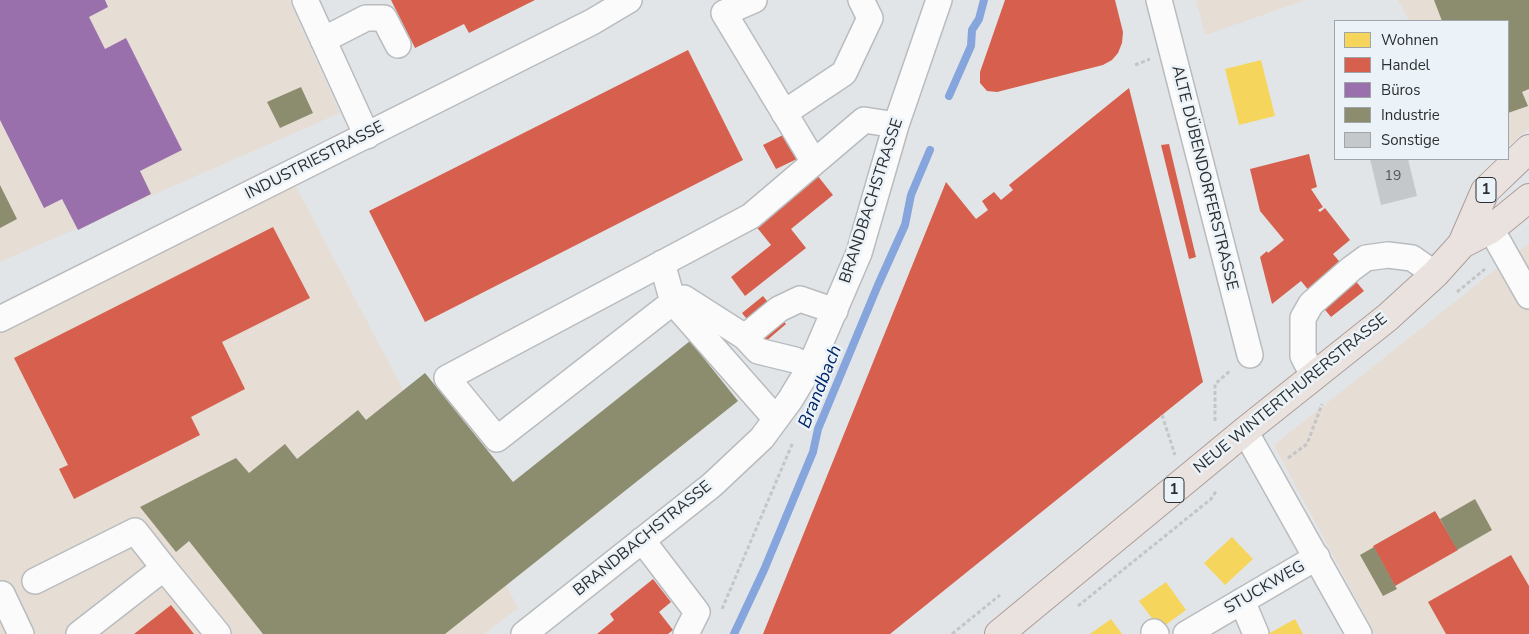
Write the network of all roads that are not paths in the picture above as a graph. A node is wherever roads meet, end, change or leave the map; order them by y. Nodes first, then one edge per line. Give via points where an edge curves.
1 (305, 0) edge
2 (629, 0) edge
3 (754, 0) edge
4 (861, 0) edge
5 (939, 0) edge
6 (1159, 0) edge
7 (323, 40) junction
8 (398, 45) dead end
9 (784, 113) junction
10 (896, 125) junction
11 (367, 136) junction
12 (1529, 149) edge
13 (814, 162) junction
14 (1529, 198) edge
15 (1491, 229) junction
16 (1462, 244) junction
17 (662, 263) junction
18 (1435, 274) junction
19 (1529, 296) edge
20 (673, 302) junction
21 (835, 311) junction
22 (0, 319) edge
23 (745, 337) junction
24 (1250, 355) road end
25 (810, 367) junction
26 (1319, 389) junction
27 (776, 419) junction
28 (1245, 431) junction
29 (642, 540) junction
30 (1317, 557) junction
31 (164, 568) junction
32 (35, 581) dead end
33 (0, 595) edge
34 (1242, 601) junction
35 (1220, 626) edge
36 (21, 634) edge
37 (79, 634) edge
38 (218, 634) edge
39 (524, 634) edge
40 (686, 634) edge
41 (999, 634) edge
42 (1186, 634) edge
43 (1256, 634) edge
44 (1359, 634) edge

1 - 7 street
2 - 11 street, INDUSTRIESTRASSE
3 - 9 street via 724,13
4 - 9 street via 870,18 844,73
5 - 10 street, BRANDBACHSTRASSE
6 - 24 street, ALTE DÜBENDORFERSTRASSE
7 - 8 street via 366,18 384,18
7 - 11 street
9 - 13 street
10 - 13 street via 864,120
10 - 21 street, BRANDBACHSTRASSE via 859,253
11 - 22 street, INDUSTRIESTRASSE
12 - 16 main road, NEUE WINTERTHURERSTRASSE / 1 via 1486,191
13 - 17 street via 751,216
14 - 15 main road, NEUE WINTERTHURERSTRASSE / 1
15 - 16 main road, NEUE WINTERTHURERSTRASSE / 1
15 - 19 street
16 - 18 main road, NEUE WINTERTHURERSTRASSE / 1
17 - 20 street
17 - 20 street via 447,378 497,439
18 - 26 main road, NEUE WINTERTHURERSTRASSE / 1 via 1388,317
18 - 26 street via 1412,258 1388,255 1366,258 1311,304 1303,318 1303,356
20 - 23 street via 684,298
20 - 27 street
21 - 23 street via 800,298 779,309
21 - 25 street, BRANDBACHSTRASSE
23 - 25 street via 758,351
25 - 27 street, BRANDBACHSTRASSE
26 - 28 main road, NEUE WINTERTHURERSTRASSE / 1
27 - 29 street, BRANDBACHSTRASSE via 762,438 712,484
28 - 30 street
28 - 41 main road, NEUE WINTERTHURERSTRASSE / 1
29 - 39 street, BRANDBACHSTRASSE
29 - 40 street via 697,612
30 - 34 street, STUCKWEG
30 - 44 street
31 - 32 street via 135,531
31 - 37 street
31 - 38 street
33 - 36 street
34 - 35 street, STUCKWEG
34 - 43 street
35 - 42 street, STUCKWEG

